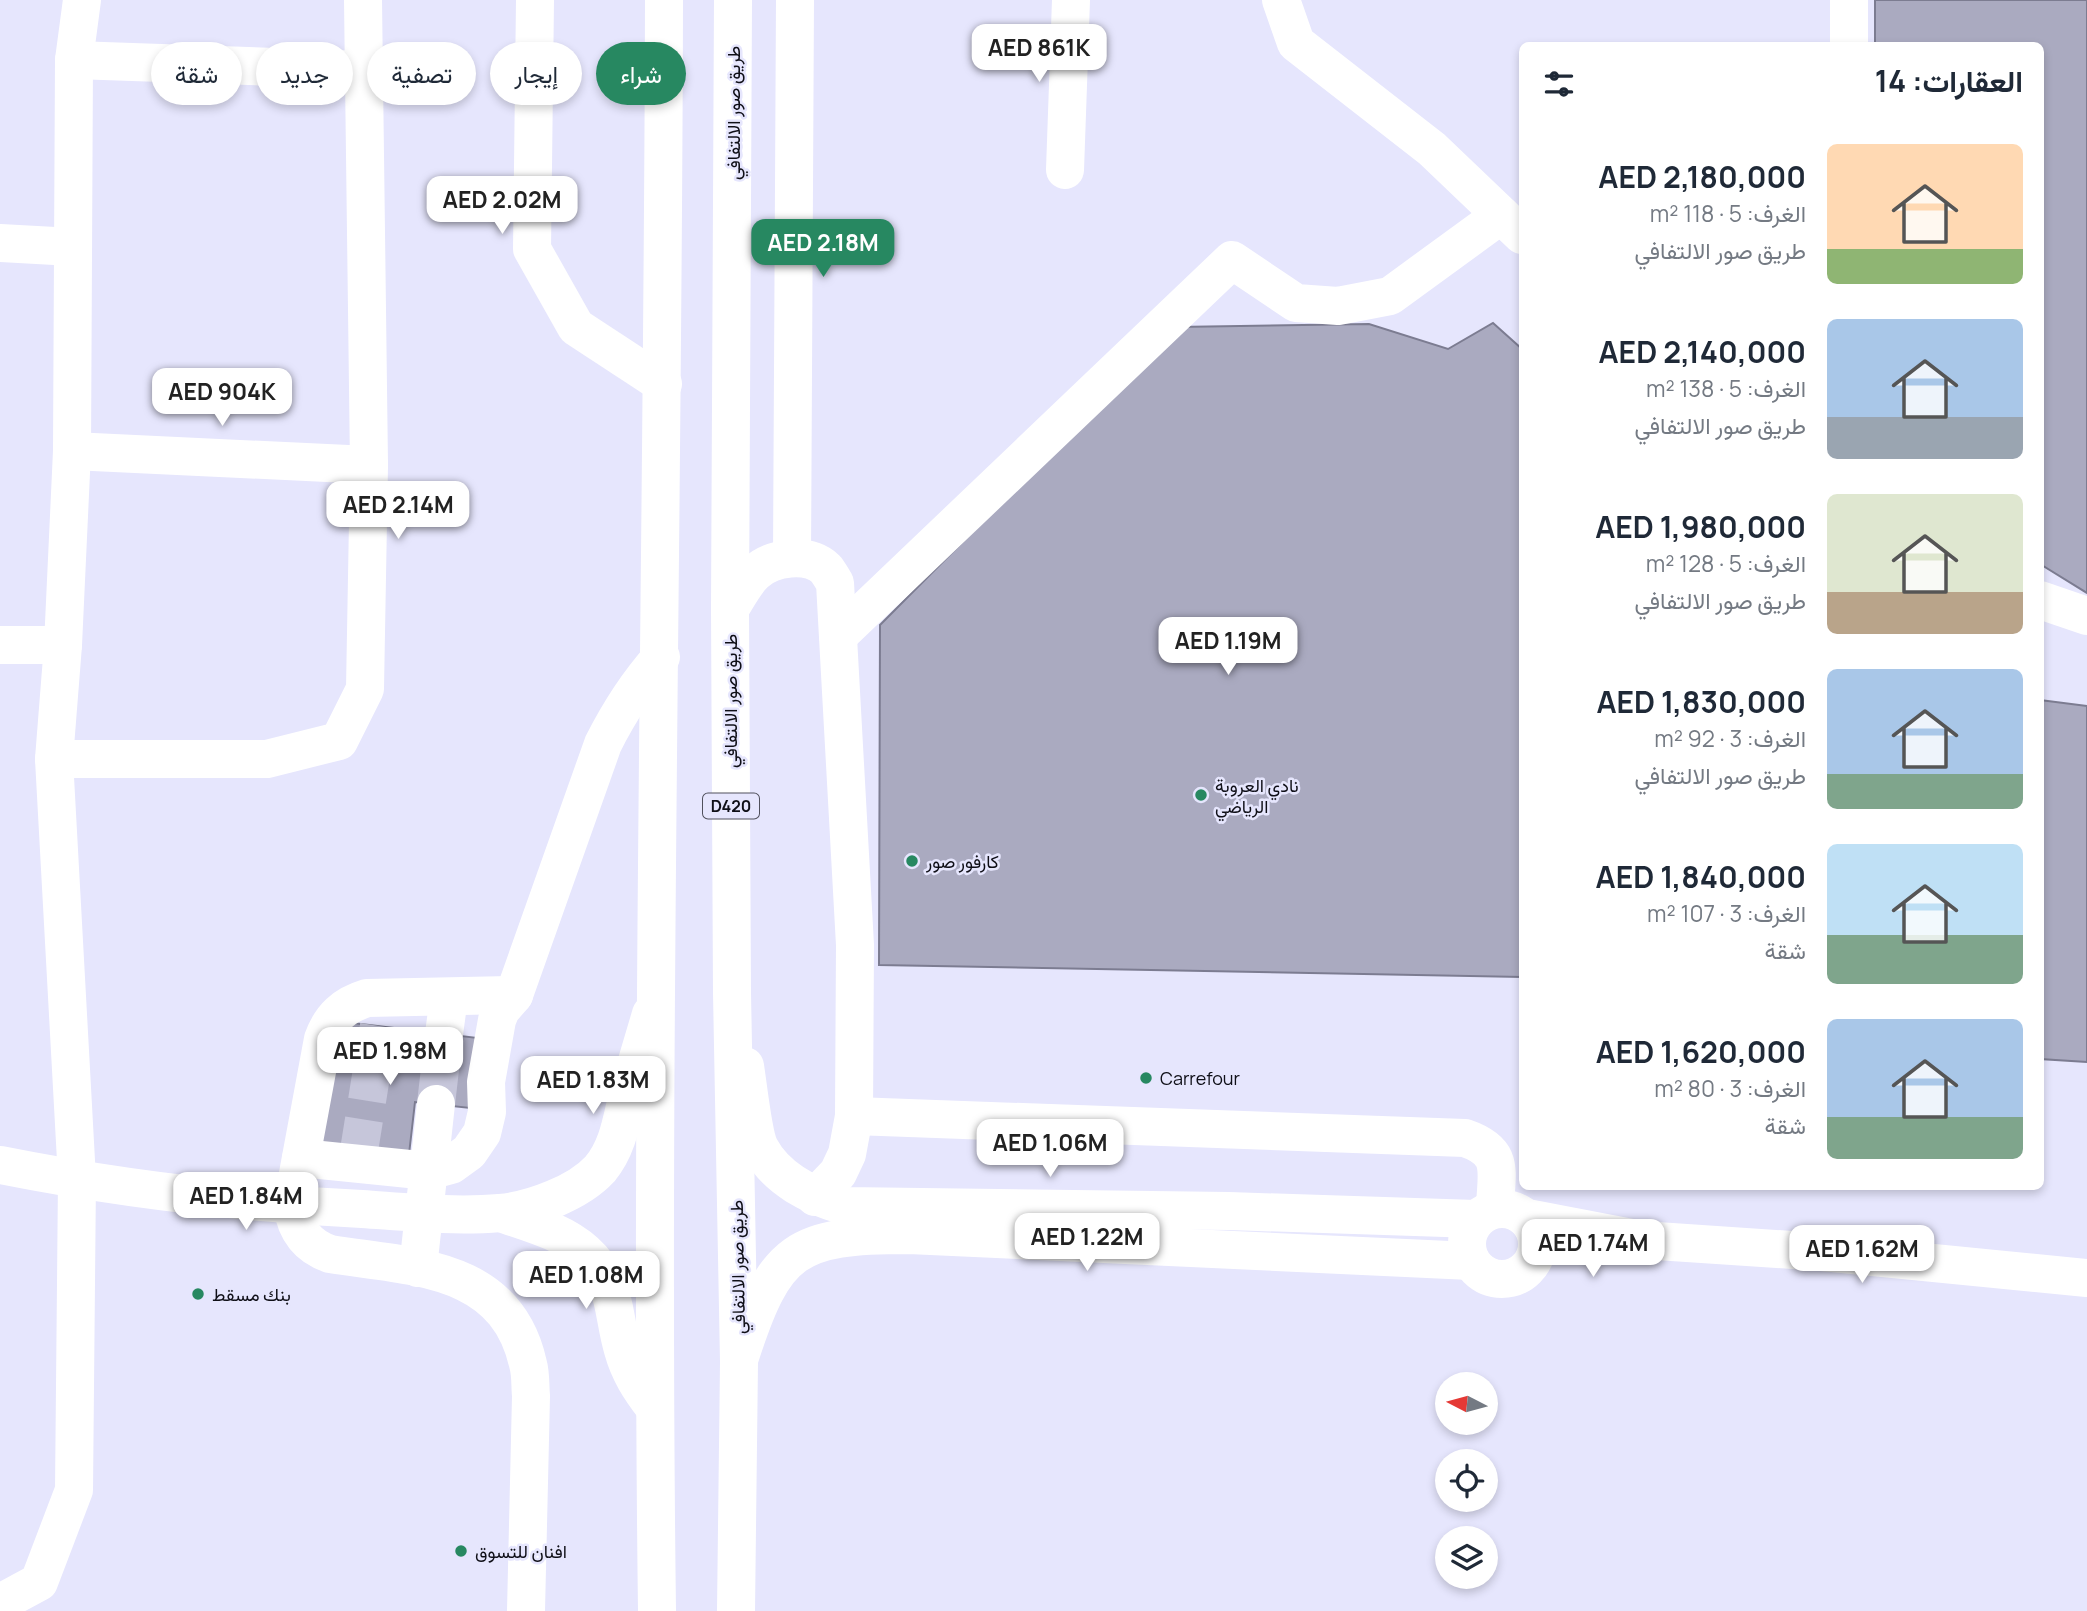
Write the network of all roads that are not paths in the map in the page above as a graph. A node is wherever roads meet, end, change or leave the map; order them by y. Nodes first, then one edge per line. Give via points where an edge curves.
1 (82, 0) edge
2 (363, 0) edge
3 (535, 0) edge
4 (664, 0) edge
5 (733, 0) edge
6 (795, 0) edge
7 (1071, 0) edge
8 (1281, 0) edge
9 (1849, 0) edge
10 (1849, 42) edge
11 (74, 60) junction
12 (365, 70) junction
13 (1065, 170) dead end
14 (1512, 225) edge
15 (0, 243) edge
16 (73, 247) junction
17 (663, 384) junction
18 (72, 451) junction
19 (369, 465) junction
20 (792, 558) junction
21 (2044, 601) edge
22 (730, 609) junction
23 (2087, 616) edge
24 (838, 636) junction
25 (0, 645) edge
26 (63, 645) junction
27 (660, 657) junction
28 (54, 759) junction
29 (732, 993) junction
30 (514, 995) junction
31 (449, 996) junction
32 (656, 1001) junction
33 (444, 1034) tunnel mouth
34 (436, 1104) tunnel mouth
35 (854, 1116) junction
36 (301, 1158) junction
37 (0, 1165) edge
38 (429, 1171) junction
39 (77, 1179) junction
40 (1519, 1180) edge
41 (815, 1197) junction
42 (292, 1206) junction
43 (424, 1213) junction
44 (501, 1213) junction
45 (1504, 1214) junction
46 (1642, 1240) junction
47 (1534, 1259) junction
48 (1471, 1261) junction
49 (418, 1268) junction
50 (2087, 1278) edge
51 (738, 1362) junction
52 (654, 1407) junction
53 (0, 1603) edge
54 (526, 1611) edge
55 (657, 1611) edge
56 (736, 1611) edge

1 - 11 street
2 - 12 street
3 - 17 street via 532,248 576,327
4 - 17 street
5 - 22 street, طريق صور الالتفافي / D420
6 - 20 street
7 - 13 street
8 - 14 street via 1297,43 1432,149
9 - 10 street
11 - 12 street
11 - 16 street
12 - 19 street
14 - 24 street via 1390,296 1338,306 1296,303 1232,260
15 - 16 street
16 - 18 street
17 - 27 street
18 - 19 street
18 - 26 street
19 - 28 street via 365,689 340,741 267,759
20 - 22 street via 754,573
20 - 24 street via 825,568 835,583
21 - 23 street
22 - 29 street, طريق صور الالتفافي / D420
24 - 35 street via 855,945
25 - 26 street
26 - 28 street
27 - 30 street via 638,683 603,744
27 - 32 street
28 - 39 street
29 - 41 street via 759,1146 776,1169
29 - 51 street, طريق صور الالتفافي / D420
30 - 31 street
30 - 38 street via 520,1016 507,1089 487,1112 482,1133 469,1152 451,1165
31 - 33 street
31 - 36 street via 381,1012 367,998 334,1017 323,1039
32 - 44 street via 620,1132 600,1168 568,1194
32 - 52 street
34 - 38 street
35 - 41 street via 838,1173
35 - 45 street via 1465,1138 1494,1155
36 - 38 street
36 - 42 street
37 - 39 street
38 - 43 street
39 - 42 street
39 - 53 street via 74,1489 39,1582
40 - 45 street
41 - 45 street via 845,1206
42 - 43 street
42 - 49 street via 299,1232 318,1250
43 - 44 street
43 - 49 street
44 - 52 street via 569,1240 598,1267 615,1303 629,1369
45 - 46 street
45 - 47 street via 1534,1226
45 - 48 street via 1470,1228 1467,1250
46 - 47 street
46 - 50 street via 1822,1251
47 - 48 street via 1519,1275 1497,1279 1477,1270
48 - 51 street via 858,1235 825,1241 785,1261 754,1314
49 - 54 street via 449,1274 477,1288 502,1309 519,1335 531,1396
51 - 56 street, طريق صور الالتفافي / D420
52 - 55 street

